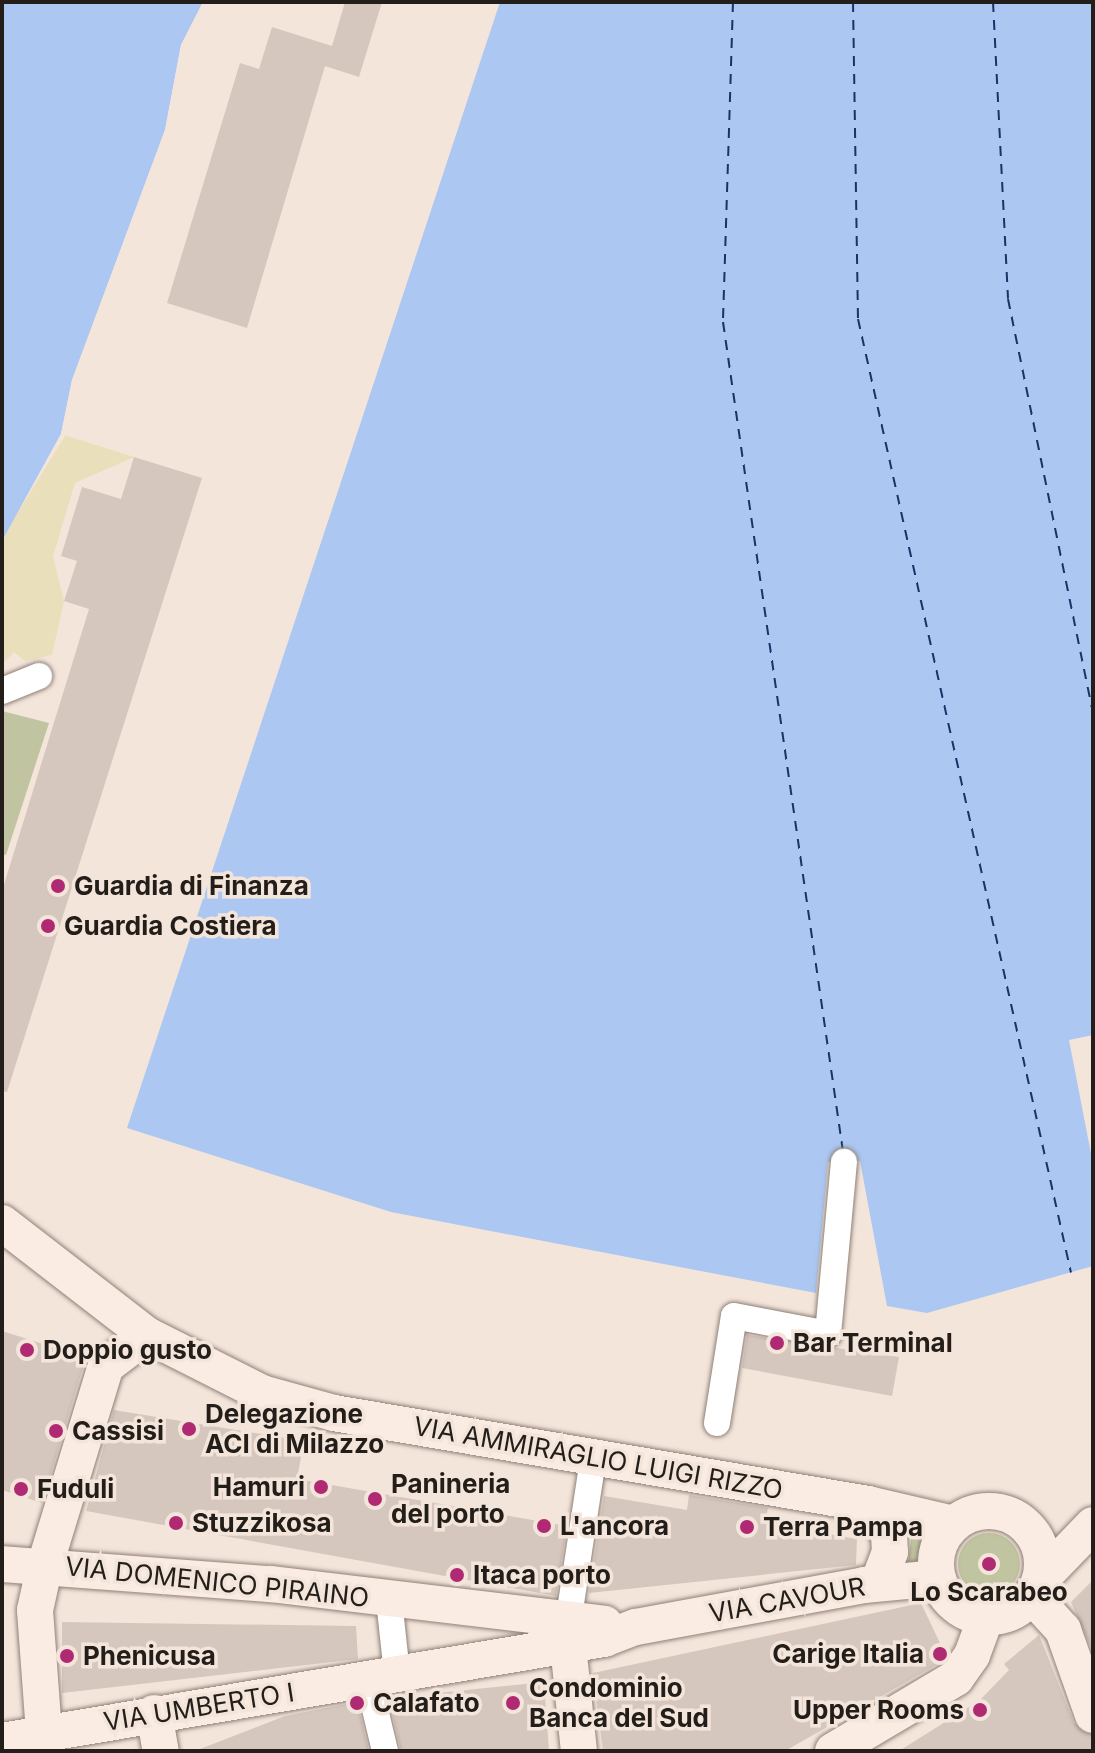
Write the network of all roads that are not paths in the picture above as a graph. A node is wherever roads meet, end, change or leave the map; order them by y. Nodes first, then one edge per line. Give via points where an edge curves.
1 (39, 676) dead end
2 (2, 691) edge
3 (844, 1162) dead end
4 (5, 1223) edge
5 (147, 1335) junction
6 (717, 1423) dead end
7 (593, 1459) junction
8 (868, 1504) junction
9 (1093, 1518) edge
10 (953, 1524) junction
11 (1093, 1525) edge
12 (1031, 1531) junction
13 (2, 1547) edge
14 (2, 1564) edge
15 (45, 1565) junction
16 (938, 1578) junction
17 (878, 1583) junction
18 (1036, 1587) junction
19 (389, 1600) junction
20 (986, 1617) junction
21 (568, 1634) junction
22 (382, 1677) junction
23 (154, 1713) junction
24 (1093, 1715) edge
25 (44, 1733) junction
26 (2, 1741) edge
27 (161, 1751) edge
28 (385, 1751) edge
29 (579, 1751) edge
30 (833, 1751) edge

1 - 2 street
3 - 6 street via 828,1334 734,1316
4 - 5 street, VIA AMMIRAGLIO LUIGI RIZZO
5 - 7 street, VIA AMMIRAGLIO LUIGI RIZZO via 262,1393 334,1413
5 - 15 street via 106,1366
7 - 8 street, VIA AMMIRAGLIO LUIGI RIZZO
7 - 21 street
8 - 10 street, VIA AMMIRAGLIO LUIGI RIZZO
8 - 17 street via 889,1534 890,1552
9 - 12 street
10 - 12 street via 974,1513 996,1511
10 - 16 street via 938,1549
11 - 18 street
12 - 18 street via 1043,1562
13 - 15 street
14 - 15 street, VIA DOMENICO PIRAINO
15 - 19 street, VIA DOMENICO PIRAINO
15 - 25 street via 35,1610
16 - 17 street, VIA CAVOUR
16 - 20 street via 961,1609
17 - 21 street, VIA CAVOUR via 636,1627
18 - 20 street via 1012,1612
18 - 24 street via 1063,1630
19 - 21 street, VIA DOMENICO PIRAINO
19 - 22 street
20 - 30 street via 956,1678
21 - 22 street, VIA UMBERTO I
21 - 29 street
22 - 23 street, VIA UMBERTO I
22 - 28 street
23 - 25 street, VIA UMBERTO I
23 - 27 street
25 - 26 street, VIA UMBERTO I

